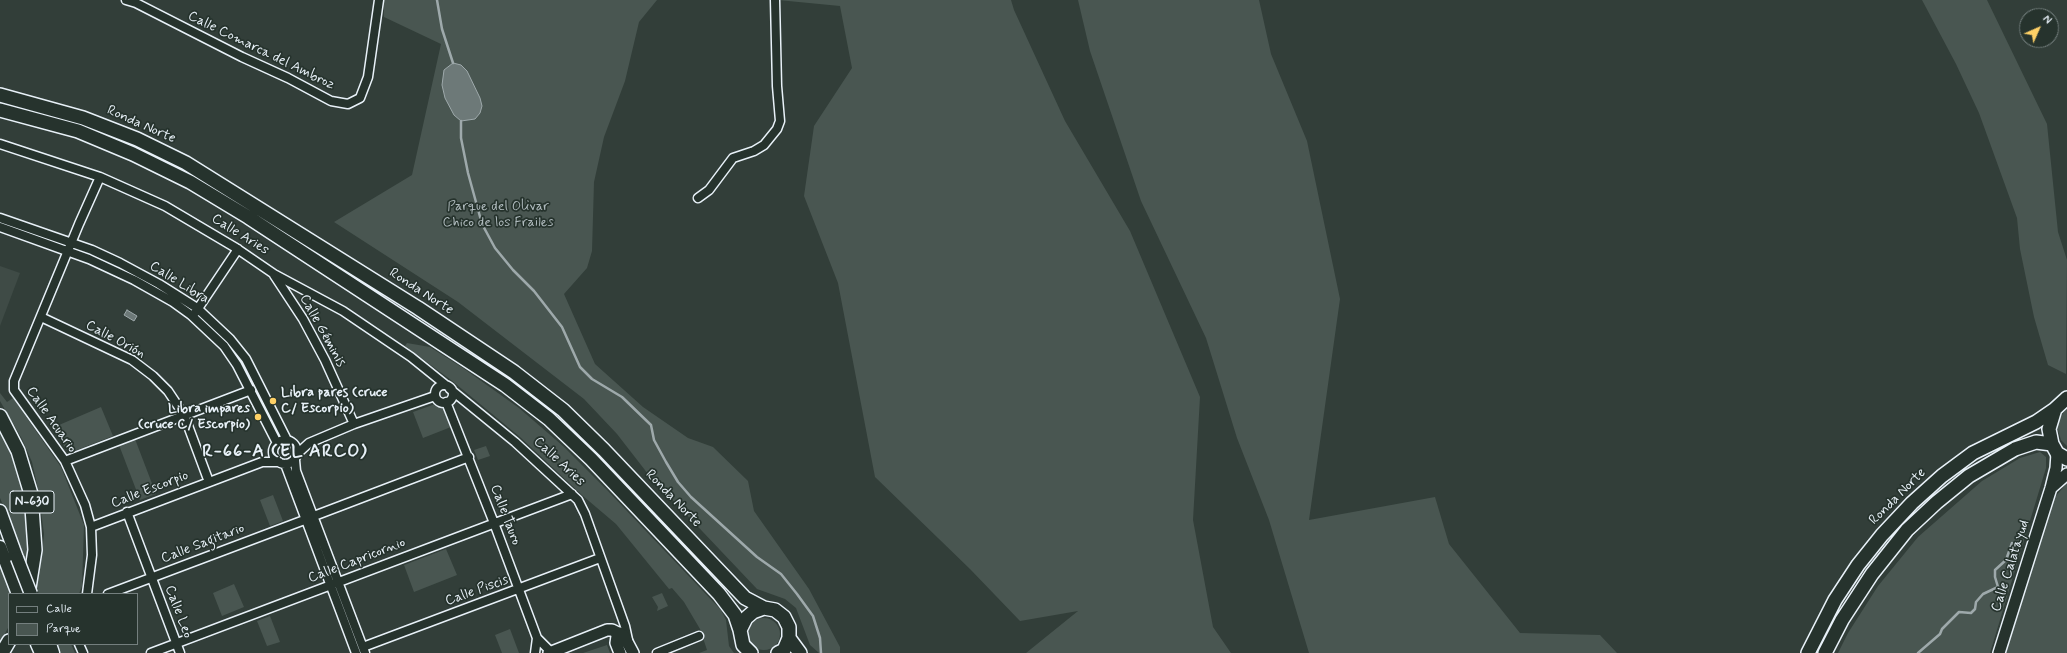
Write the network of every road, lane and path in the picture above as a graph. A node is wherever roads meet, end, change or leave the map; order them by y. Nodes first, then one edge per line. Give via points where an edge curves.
1 (126, 0) edge
2 (379, 0) edge
3 (775, 0) edge
4 (0, 95) edge
5 (0, 110) edge
6 (0, 144) edge
7 (100, 177) junction
8 (698, 198) dead end
9 (0, 218) edge
10 (0, 227) edge
11 (72, 243) junction
12 (238, 250) junction
13 (68, 251) junction
14 (274, 274) junction
15 (198, 309) junction
16 (193, 316) junction
17 (41, 317) junction
18 (449, 387) junction
19 (251, 390) junction
20 (435, 396) junction
21 (2067, 398) edge
22 (446, 402) junction
23 (2055, 409) junction
24 (184, 415) junction
25 (0, 416) edge
26 (354, 424) junction
27 (289, 441) junction
28 (309, 443) junction
29 (275, 446) junction
30 (2059, 452) edge
31 (469, 456) junction
32 (296, 457) junction
33 (65, 461) junction
34 (262, 462) junction
35 (282, 463) junction
36 (2067, 474) edge
37 (208, 482) junction
38 (2051, 488) junction
39 (572, 494) junction
40 (0, 511) edge
41 (127, 512) junction
42 (310, 517) junction
43 (494, 523) junction
44 (91, 527) junction
45 (0, 547) edge
46 (600, 558) junction
47 (151, 578) junction
48 (335, 584) junction
49 (519, 590) junction
50 (18, 593) edge
51 (28, 593) edge
52 (31, 593) edge
53 (87, 593) edge
54 (111, 593) edge
55 (764, 608) junction
56 (740, 630) junction
57 (620, 633) junction
58 (699, 636) dead end
59 (537, 638) junction
60 (789, 638) junction
61 (628, 641) junction
62 (8, 643) edge
63 (176, 644) junction
64 (364, 650) edge
65 (746, 650) edge
66 (354, 652) edge
67 (550, 652) edge
68 (2, 653) edge
69 (151, 653) edge
70 (180, 653) edge
71 (535, 653) edge
72 (620, 653) edge
73 (633, 653) edge
74 (657, 653) edge
75 (778, 653) edge
76 (800, 653) edge
77 (1808, 653) edge
78 (1825, 653) edge
79 (1999, 653) edge

1 - 2 street, Calle Comarca del Ambroz via 331,101 348,104 360,98 368,77
3 - 8 street via 780,121 777,129 764,145 733,158 709,190
4 - 55 highway, Ronda Norte via 83,118 137,139 186,163 418,308 507,368 563,410 745,598
5 - 56 highway, Ronda Norte via 78,132 133,154 190,182 505,385 549,419 591,459 719,594 735,615
6 - 7 street, Calle Aries
7 - 11 street, Calle Acuario
7 - 12 street, Calle Aries via 165,206
9 - 11 street, Calle Libra
10 - 13 street, Calle Libra
11 - 13 street, Calle Acuario
11 - 15 street, Calle Libra via 120,263
12 - 14 street, Calle Aries
12 - 15 street
13 - 16 street, Calle Libra via 134,280
13 - 17 street, Calle Acuario
14 - 18 street, Calle Aries via 343,311 411,357
14 - 26 street, Calle Géminis via 325,360
15 - 16 street
15 - 27 street, Calle Libra via 230,339 246,359
16 - 19 street, Calle Libra via 224,346
17 - 24 street, Calle Orión via 132,360 168,391
17 - 33 street, Calle Acuario via 14,381 14,390
18 - 20 street via 442,385 437,388
18 - 22 street via 452,396
18 - 39 street, Calle Aries
19 - 24 street
19 - 29 street, Calle Libra
20 - 22 street via 438,400
20 - 26 street
21 - 23 highway, Ronda Norte
22 - 31 street, Calle Tauro
23 - 30 highway via 2049,429
23 - 77 highway, Ronda Norte via 2036,422 1973,453 1912,503 1858,565 1835,600
24 - 33 street
24 - 37 street, Calle Orión
25 - 51 highway, N-630 via 18,451 31,494 35,550
26 - 28 street
27 - 28 street
27 - 29 street
27 - 32 street, Calle Libra
28 - 32 street
29 - 34 street, Calle Escorpio
29 - 35 street, Calle Libra via 274,457
30 - 38 main road, Calle Calatayud
30 - 78 highway via 2036,442 2015,449 1969,476 1937,502 1907,530 1872,574 1842,620
31 - 42 street, Calle Sagitario
31 - 43 street, Calle Tauro
32 - 35 street
32 - 42 street via 296,471
33 - 44 street, Calle Acuario via 85,505
34 - 35 street, Calle Escorpio
34 - 37 street, Calle Escorpio
35 - 42 street
36 - 38 main road
37 - 41 street, Calle Escorpio
38 - 79 main road, Calle Calatayud
39 - 43 street, Calle Capricornio
39 - 46 street, Calle Aries via 585,514
40 - 52 main road, bridge
41 - 44 street, Calle Escorpio
41 - 47 street, Calle Leo
42 - 47 street, Calle Sagitario
42 - 48 street
43 - 48 street, Calle Capricornio
43 - 49 street, Calle Tauro
44 - 53 street, Calle Acuario via 92,555
45 - 50 main road
46 - 49 street, Calle Piscis
46 - 61 street, Calle Aries
47 - 54 street, Calle Sagitario
47 - 63 street, Calle Leo
48 - 63 street, Calle Capricornio
48 - 64 street
48 - 66 street
49 - 59 street, Calle Tauro
49 - 64 street, Calle Piscis
55 - 56 highway via 746,618
55 - 60 highway, Ronda Norte via 775,610 784,617 789,627
56 - 65 highway, Ronda Norte
57 - 61 main road
57 - 67 main road via 607,630
57 - 72 main road via 616,643
58 - 74 street
59 - 67 street, Calle Tauro
59 - 71 street, Calle Tauro
60 - 75 highway via 784,650
60 - 76 highway, Ronda Norte
61 - 73 main road, Calle Aries
62 - 68 highway
63 - 69 street, Calle Capricornio
63 - 70 street, Calle Leo

